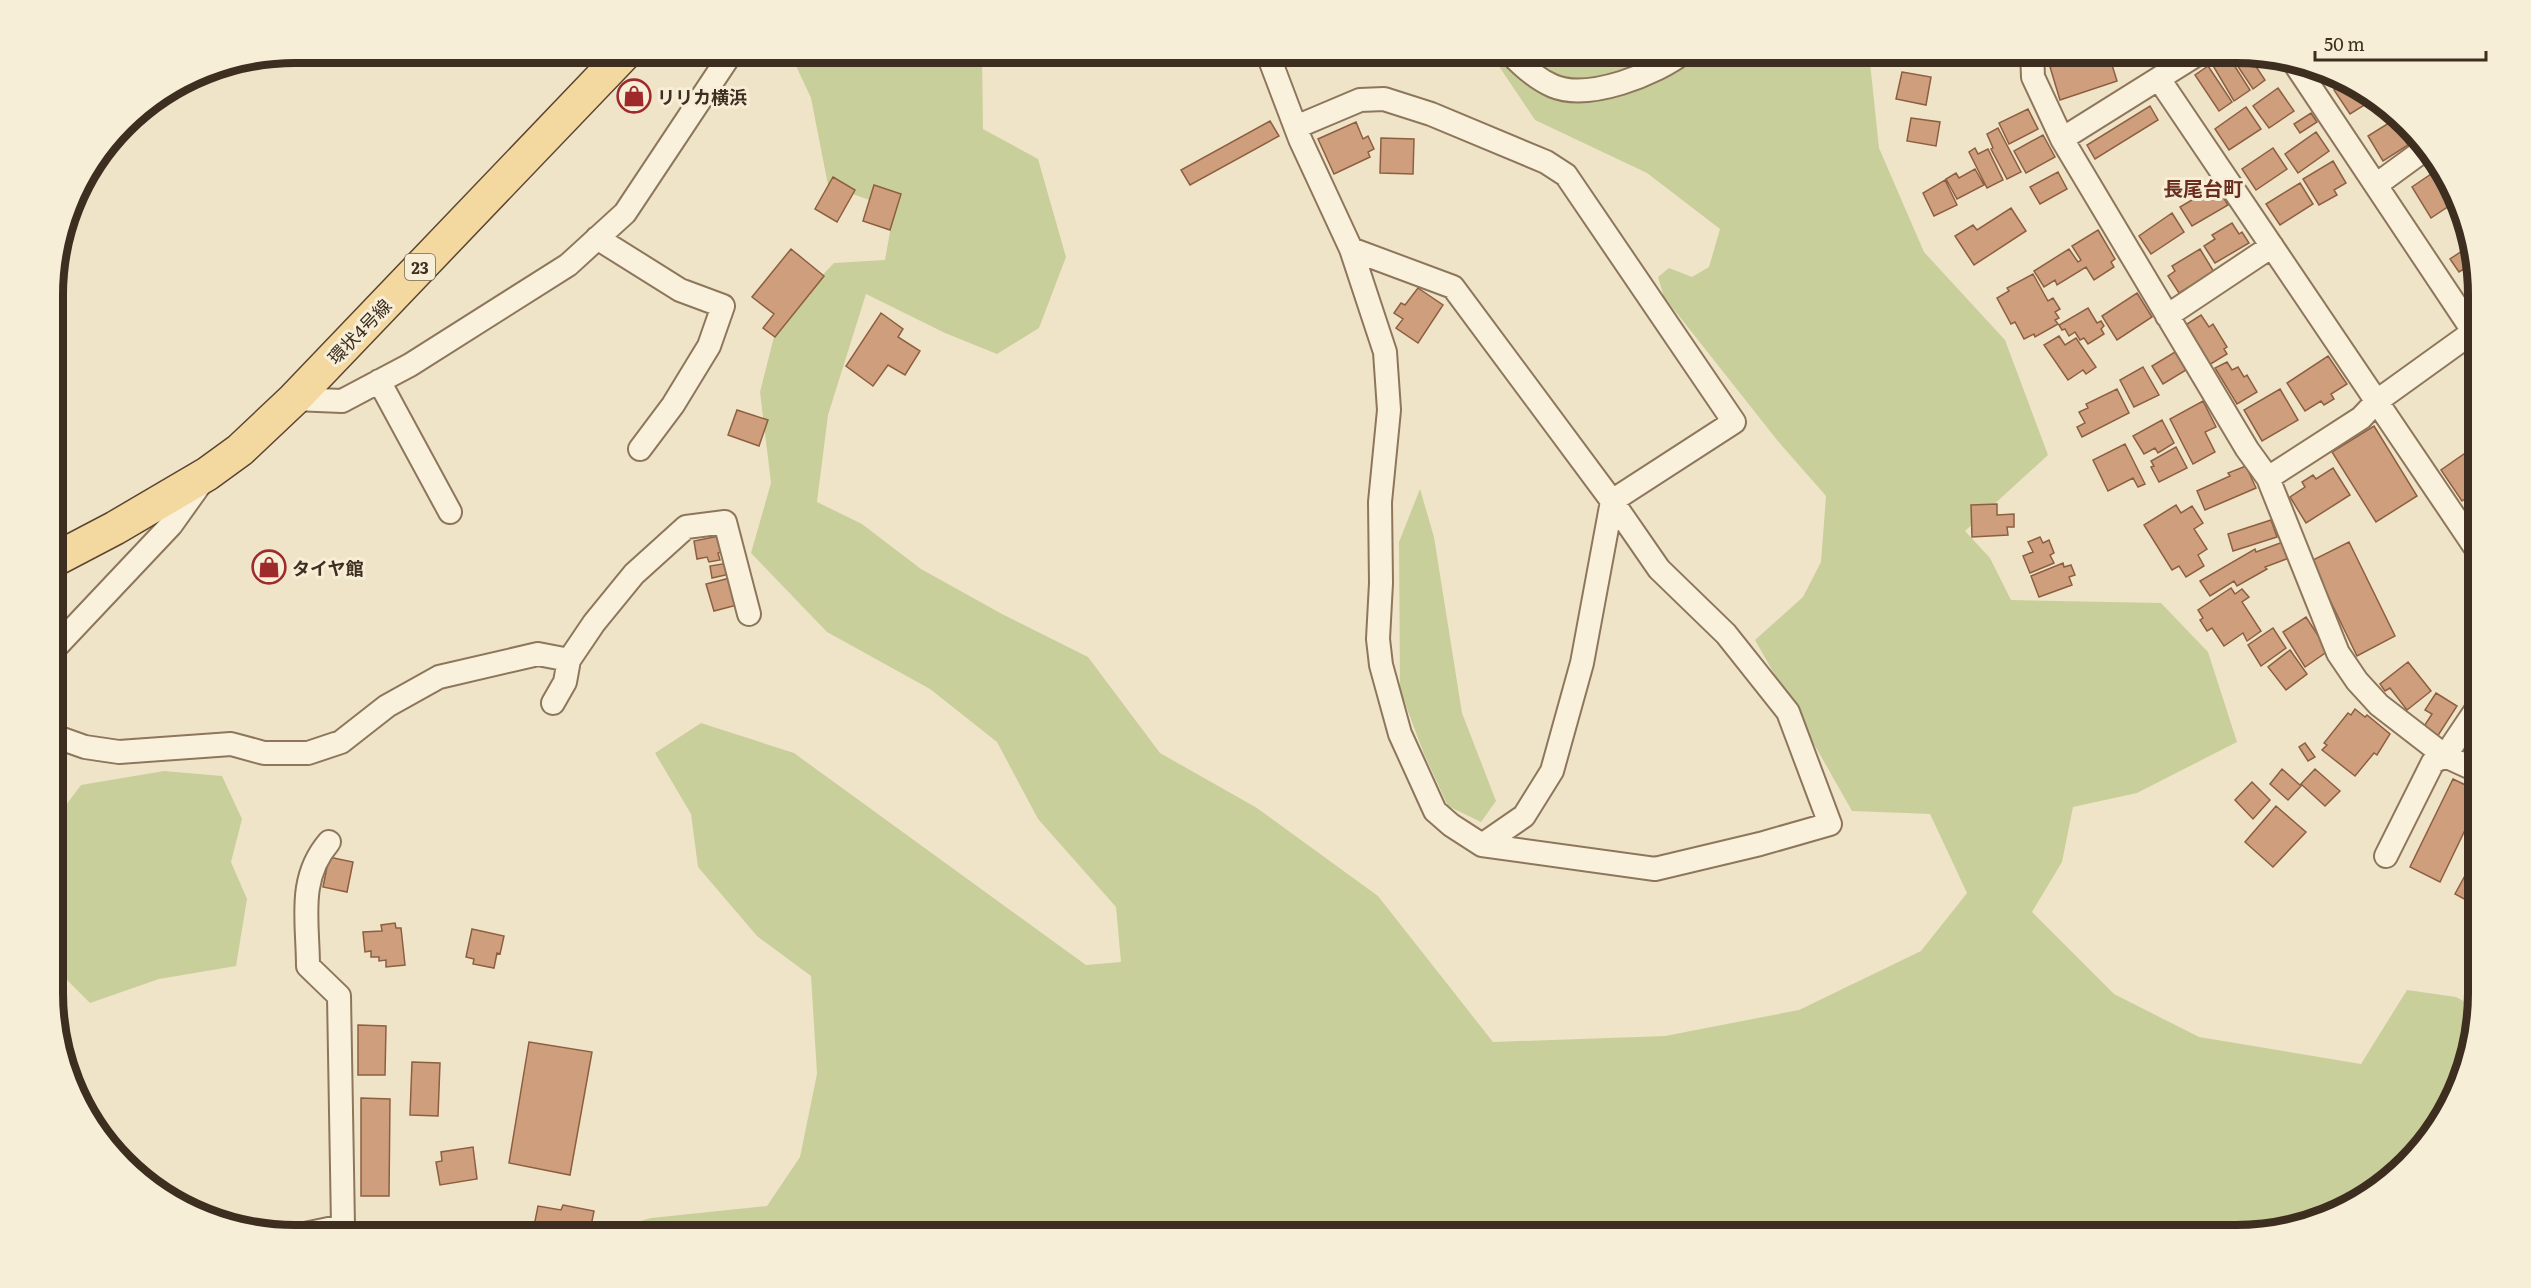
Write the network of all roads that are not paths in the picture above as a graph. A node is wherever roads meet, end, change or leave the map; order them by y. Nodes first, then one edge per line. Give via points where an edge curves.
1 (615, 63) edge
2 (725, 63) edge
3 (1271, 63) edge
4 (1522, 63) edge
5 (1668, 63) edge
6 (2032, 63) edge
7 (2184, 63) edge
8 (2301, 72) edge
9 (2159, 79) junction
10 (1296, 127) junction
11 (2062, 139) junction
12 (2419, 153) edge
13 (2376, 185) junction
14 (597, 238) junction
15 (2272, 246) junction
16 (1351, 249) junction
17 (2167, 316) junction
18 (2468, 320) edge
19 (2468, 338) edge
20 (379, 381) junction
21 (294, 399) junction
22 (2377, 401) junction
23 (640, 449) dead end
24 (207, 474) junction
25 (2268, 478) junction
26 (1612, 501) junction
27 (450, 512) dead end
28 (2468, 537) edge
29 (63, 555) edge
30 (749, 614) dead end
31 (63, 639) edge
32 (569, 660) junction
33 (553, 703) dead end
34 (2468, 722) edge
35 (63, 739) edge
36 (2445, 756) junction
37 (2468, 766) edge
38 (329, 842) dead end
39 (1482, 845) junction
40 (2386, 856) dead end
41 (343, 1225) edge

1 - 21 main road, 環状4号線 / 23
2 - 14 street via 625,213
3 - 10 street
4 - 5 street via 1555,87 1580,90 1633,81
6 - 11 street via 2033,77
7 - 9 street
8 - 13 street
9 - 11 street
9 - 15 street
10 - 16 street
10 - 26 street via 1360,100 1384,99 1525,153 1566,175 1734,422
11 - 17 street
12 - 13 street
13 - 18 street
14 - 20 street via 568,265
14 - 23 street via 680,290 723,306 709,346
15 - 17 street
15 - 22 street
16 - 26 street via 1453,287
16 - 39 street via 1385,352 1388,398 1380,502 1381,665 1400,734 1435,811
17 - 25 street
19 - 22 street
20 - 21 street via 342,401
20 - 27 street
21 - 24 main road, 環状4号線 / 23 via 240,450
22 - 25 street via 2361,418
22 - 28 street
24 - 29 main road, 環状4号線 / 23
24 - 31 street via 171,525
25 - 36 street via 2338,653 2379,705
26 - 39 street via 1582,663 1552,771 1524,816
26 - 39 street via 1659,569 1726,634 1788,712 1830,824 1655,869
30 - 32 street via 724,522 686,527 634,574
32 - 33 street via 565,682
32 - 35 street via 538,654 439,677 387,706 340,742 308,753 264,753 231,744 119,752
34 - 36 street
36 - 37 street
36 - 40 street via 2433,762
38 - 41 street via 313,869 304,918 308,966 339,996

